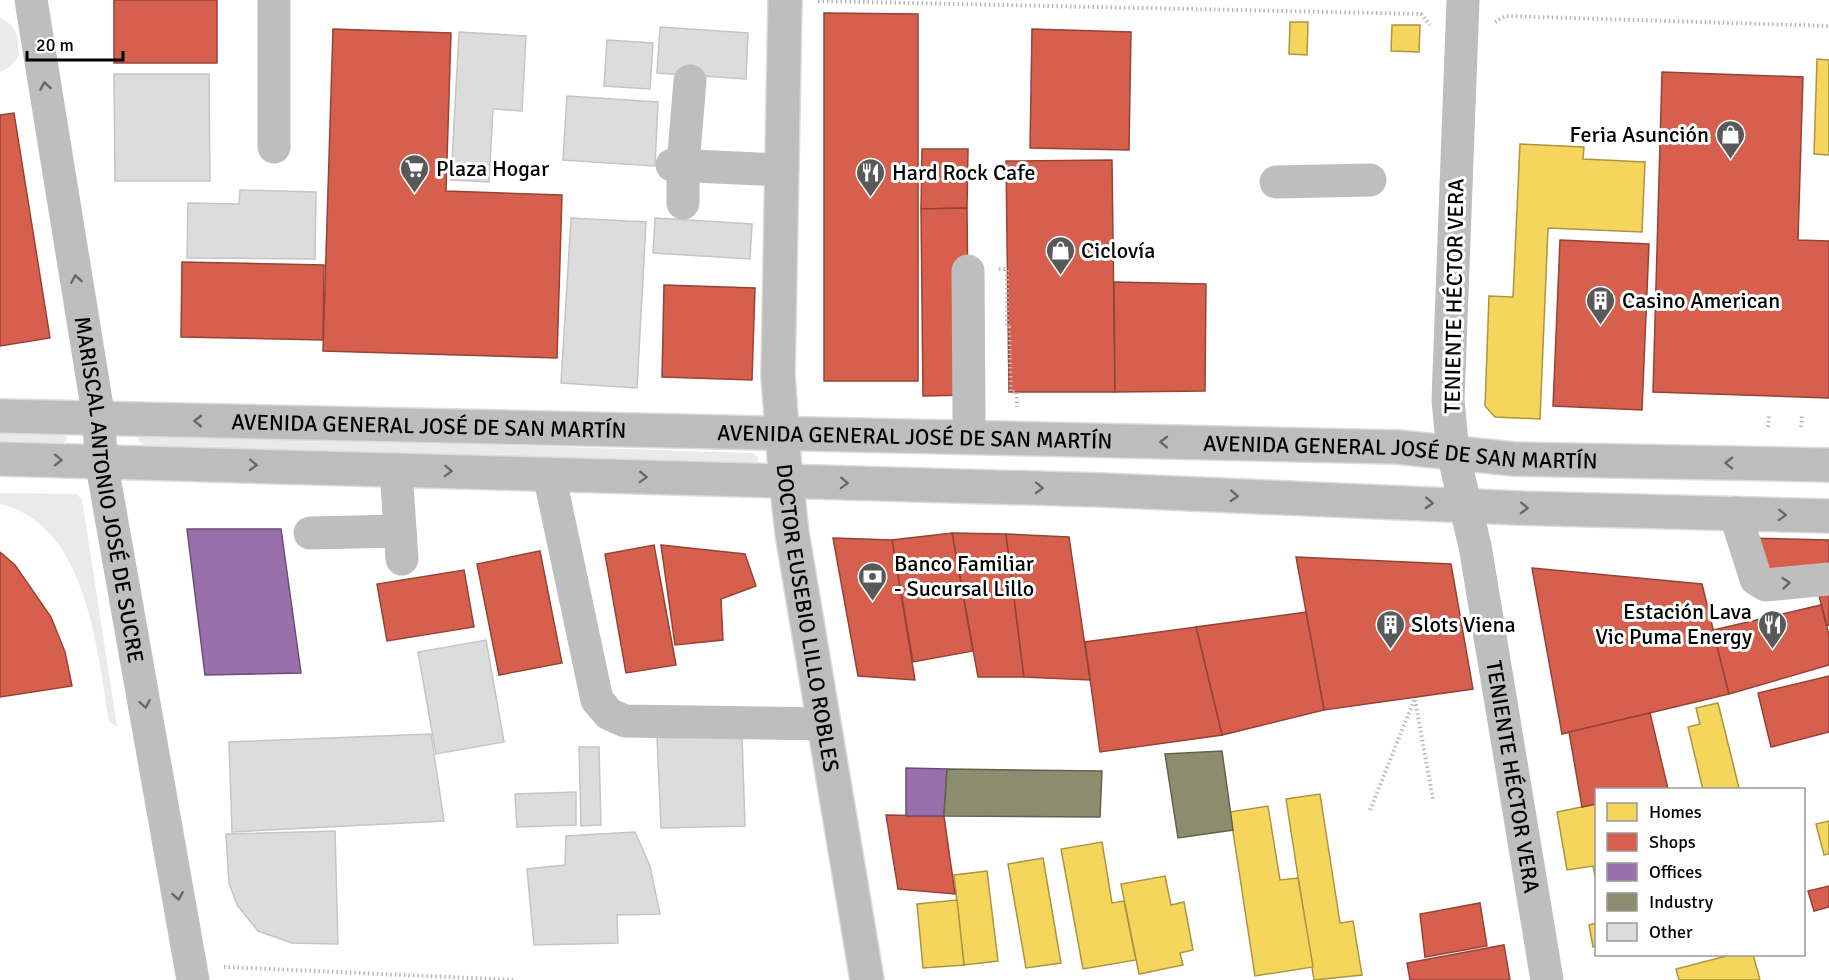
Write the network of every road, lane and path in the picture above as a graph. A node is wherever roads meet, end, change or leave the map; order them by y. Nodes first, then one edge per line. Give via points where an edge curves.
1 (32, 0) edge
2 (274, 0) edge
3 (785, 0) edge
4 (1463, 0) edge
5 (807, 1) edge
6 (1829, 26) edge
7 (1432, 27) dead end
8 (1487, 27) dead end
9 (690, 81) dead end
10 (274, 147) dead end
11 (678, 165) junction
12 (782, 170) junction
13 (1370, 180) dead end
14 (1276, 182) dead end
15 (683, 203) dead end
16 (1007, 269) dead end
17 (968, 272) dead end
18 (1017, 409) dead end
19 (0, 416) edge
20 (1802, 416) dead end
21 (969, 417) dead end
22 (1768, 417) dead end
23 (99, 419) junction
24 (1768, 427) dead end
25 (1801, 427) dead end
26 (782, 432) junction
27 (1453, 453) junction
28 (0, 459) edge
29 (102, 460) junction
30 (1829, 465) edge
31 (396, 470) junction
32 (549, 474) junction
33 (786, 481) junction
34 (1466, 505) junction
35 (1735, 513) junction
36 (1829, 516) edge
37 (310, 533) dead end
38 (1829, 579) edge
39 (823, 724) junction
40 (1433, 799) dead end
41 (1370, 810) dead end
42 (204, 973) edge
43 (516, 980) edge
44 (867, 980) edge
45 (1548, 980) edge

23 -> 1 street, MARISCAL ANTONIO JOSÉ DE SUCRE
2 - 10 street
3 - 12 main road, DOCTOR EUSEBIO LILLO ROBLES
4 - 27 street, TENIENTE HÉCTOR VERA via 1448,400
5 - 7 path via 1421,14
6 - 8 path via 1506,14
9 - 11 street
11 - 12 street
11 - 15 street
12 - 26 main road, DOCTOR EUSEBIO LILLO ROBLES via 778,368
13 - 14 street
16 - 18 path via 1011,392 1017,392
17 - 21 street
19 - 23 main road, AVENIDA GENERAL JOSÉ DE SAN MARTÍN
20 - 25 path
22 - 24 path
26 -> 23 main road, AVENIDA GENERAL JOSÉ DE SAN MARTÍN
23 - 29 street, MARISCAL ANTONIO JOSÉ DE SUCRE
27 -> 26 main road, AVENIDA GENERAL JOSÉ DE SAN MARTÍN via 1397,447
26 - 33 main road, DOCTOR EUSEBIO LILLO ROBLES
30 -> 27 main road, AVENIDA GENERAL JOSÉ DE SAN MARTÍN via 1515,459
27 - 34 street, TENIENTE HÉCTOR VERA
28 -> 29 main road, AVENIDA GENERAL JOSÉ DE SAN MARTÍN
29 -> 31 main road, AVENIDA GENERAL JOSÉ DE SAN MARTÍN
29 -> 42 street, MARISCAL ANTONIO JOSÉ DE SUCRE
31 -> 32 main road, AVENIDA GENERAL JOSÉ DE SAN MARTÍN
31 - 37 street via 401,545
32 -> 33 main road, AVENIDA GENERAL JOSÉ DE SAN MARTÍN
32 - 39 street via 597,700 609,714 625,721
33 -> 34 main road, AVENIDA GENERAL JOSÉ DE SAN MARTÍN
33 - 39 main road, DOCTOR EUSEBIO LILLO ROBLES
34 -> 35 main road, AVENIDA GENERAL JOSÉ DE SAN MARTÍN
34 - 45 street, TENIENTE HÉCTOR VERA
35 -> 36 main road, AVENIDA GENERAL JOSÉ DE SAN MARTÍN
35 -> 38 street via 1760,583
39 - 44 main road, DOCTOR EUSEBIO LILLO ROBLES
40 - 41 path via 1415,698
42 - 43 path

